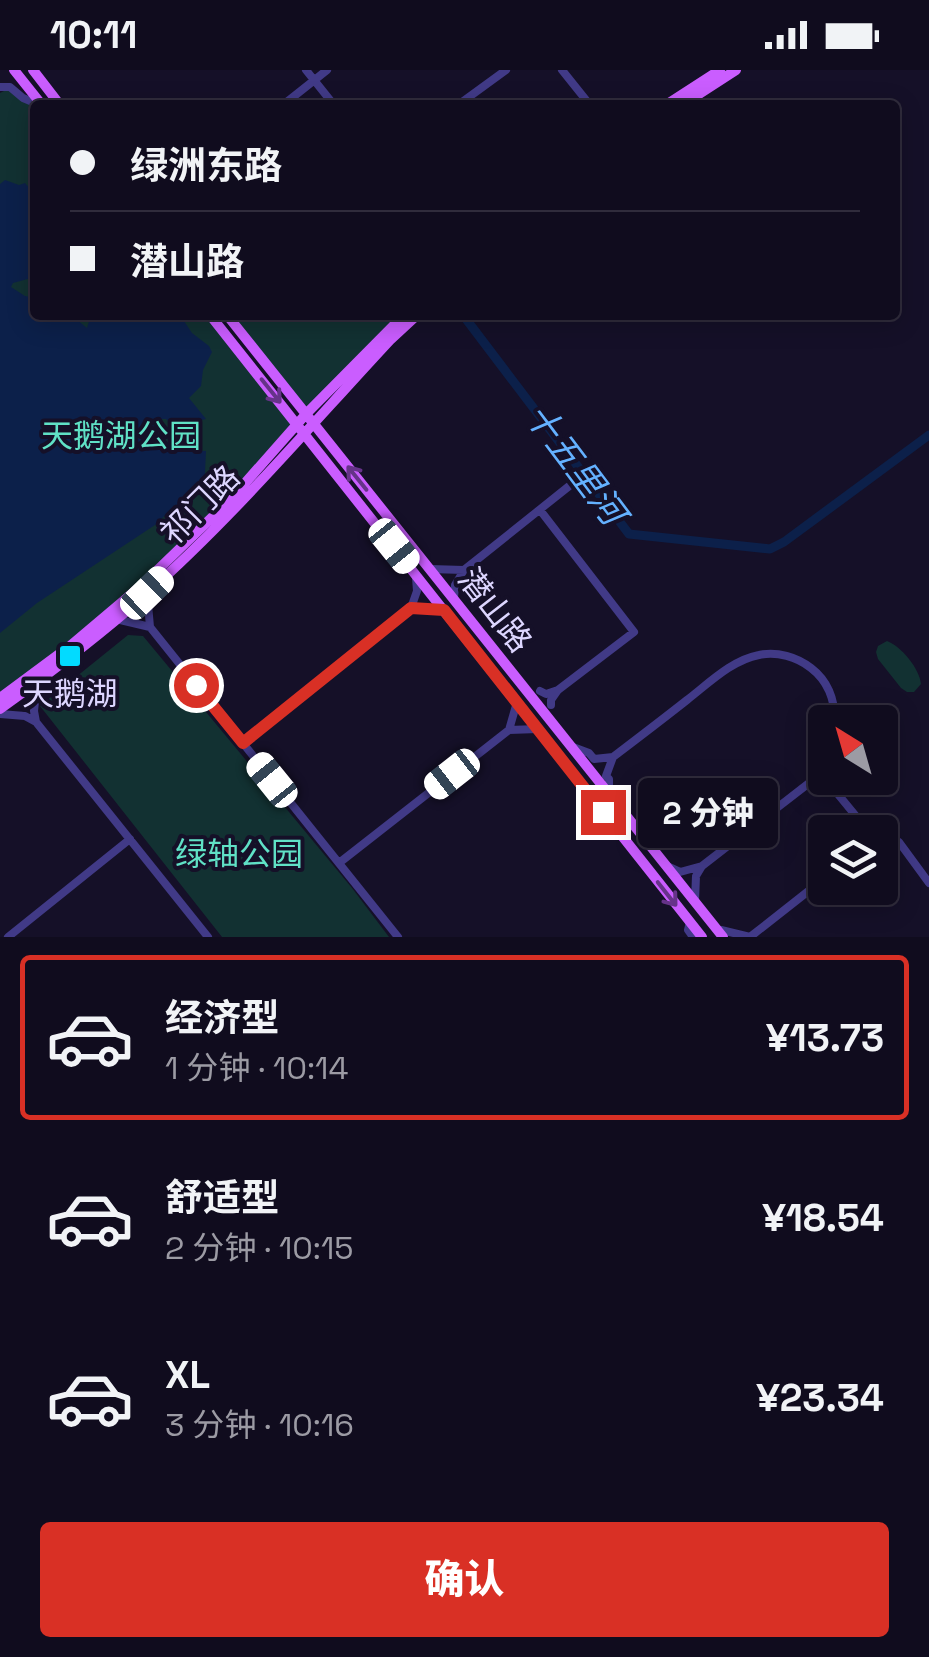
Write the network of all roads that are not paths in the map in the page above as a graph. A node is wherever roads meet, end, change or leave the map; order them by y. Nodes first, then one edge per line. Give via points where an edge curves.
1 (14, 70) edge
2 (32, 70) edge
3 (42, 70) edge
4 (303, 70) edge
5 (327, 70) edge
6 (504, 70) edge
7 (559, 70) edge
8 (720, 70) edge
9 (736, 70) edge
10 (312, 82) junction
11 (44, 84) junction
12 (0, 87) edge
13 (37, 100) edge
14 (56, 100) edge
15 (289, 100) edge
16 (327, 100) edge
17 (463, 100) edge
18 (583, 100) edge
19 (674, 100) edge
20 (690, 100) edge
21 (30, 101) edge
22 (214, 320) edge
23 (232, 320) edge
24 (399, 320) edge
25 (412, 320) edge
26 (310, 418) junction
27 (300, 429) junction
28 (573, 482) dead end
29 (540, 510) junction
30 (430, 569) junction
31 (464, 570) junction
32 (416, 574) junction
33 (147, 593) junction
34 (454, 598) junction
35 (411, 608) junction
36 (444, 610) junction
37 (116, 620) junction
38 (150, 626) junction
39 (37, 682) junction
40 (558, 690) junction
41 (540, 692) dead end
42 (0, 698) edge
43 (516, 702) junction
44 (551, 705) dead end
45 (833, 705) edge
46 (0, 712) edge
47 (36, 722) junction
48 (538, 729) junction
49 (509, 730) junction
50 (243, 743) junction
51 (570, 746) junction
52 (614, 757) junction
53 (808, 784) edge
54 (609, 795) junction
55 (840, 795) edge
56 (855, 815) edge
57 (130, 839) junction
58 (898, 841) edge
59 (339, 864) junction
60 (666, 866) junction
61 (702, 866) junction
62 (929, 883) edge
63 (808, 891) edge
64 (695, 902) junction
65 (690, 922) junction
66 (715, 926) junction
67 (8, 937) edge
68 (208, 937) edge
69 (398, 937) edge
70 (693, 937) edge
71 (702, 937) edge
72 (723, 937) edge
73 (750, 937) edge

1 - 13 main road
2 - 11 main road
3 - 11 street
4 - 10 street
5 - 10 street
6 - 17 street
7 - 18 street
8 - 19 main road
9 - 20 main road
10 - 15 street
10 - 16 street
11 - 14 main road
12 - 21 street
22 -> 27 main road, 潜山路
23 - 26 main road, 潜山路
24 - 26 main road, 祁门路
25 - 26 main road, 祁门路
26 - 27 main road, 祁门路
30 -> 26 main road, 潜山路
27 - 32 main road, 潜山路
27 - 33 main road, 祁门路 via 238,505
27 - 42 main road, 祁门路 via 141,586
28 - 29 street
29 - 31 street
29 - 40 street via 634,632
30 - 31 street
30 - 34 main road, 潜山路
31 - 34 street
32 - 35 street
32 - 36 main road, 潜山路
33 - 37 main road, 祁门路
33 - 38 street
34 - 51 main road, 潜山路
35 - 36 street
35 - 50 street
36 - 43 main road, 潜山路
37 - 38 street
37 - 39 main road, 祁门路
38 - 50 street
39 - 46 main road, 祁门路
39 - 47 street
40 - 41 street
40 - 44 street
43 - 48 main road, 潜山路
43 - 49 street
45 - 52 street via 827,687 804,662 781,654 746,659
46 - 47 street
47 - 57 street
48 - 49 street
48 -> 65 main road, 潜山路
49 - 59 street
50 - 59 street
51 - 52 street via 594,760
51 - 54 main road, 潜山路
52 - 54 street via 606,776
53 - 61 street
54 - 60 main road, 潜山路
55 - 56 street
57 - 67 street
57 - 68 street
58 - 62 street
59 - 69 street
60 - 61 street via 680,872
60 - 64 main road, 潜山路
61 - 64 street
63 - 73 street
64 - 66 main road, 潜山路
65 - 70 street
65 - 71 main road, 潜山路
66 - 72 main road, 潜山路
66 - 73 street

